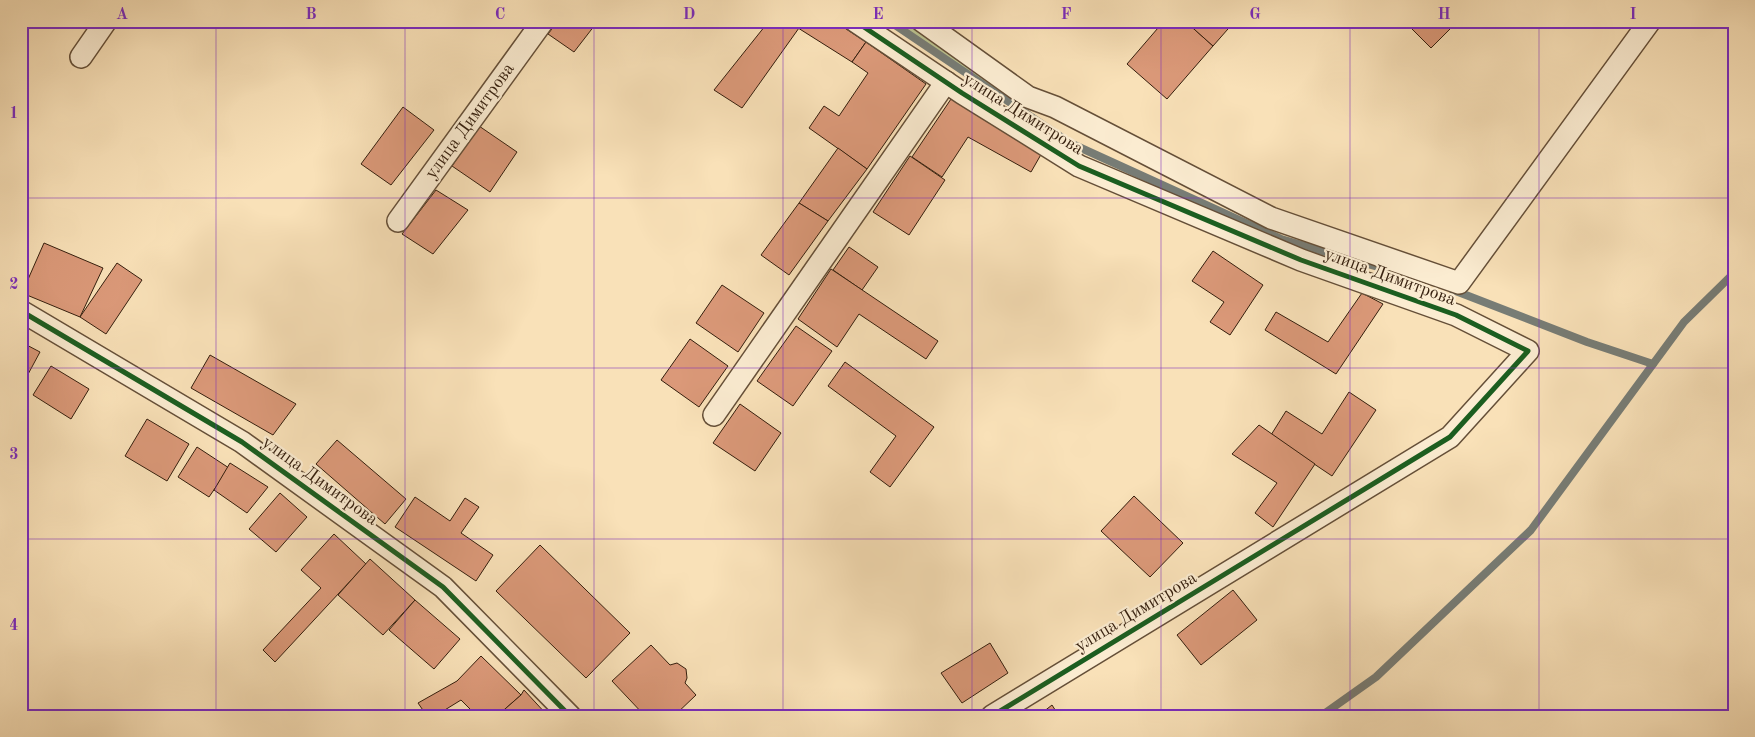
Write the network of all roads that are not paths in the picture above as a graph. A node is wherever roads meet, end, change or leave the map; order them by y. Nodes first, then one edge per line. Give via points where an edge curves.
1 (106, 21) edge
2 (543, 21) edge
3 (855, 21) edge
4 (922, 21) edge
5 (1650, 21) edge
6 (81, 57) dead end
7 (946, 82) junction
8 (1028, 97) junction
9 (1010, 121) junction
10 (398, 221) dead end
11 (21, 311) edge
12 (714, 415) dead end
13 (570, 716) edge
14 (992, 716) edge

1 - 6 street
2 - 10 street, улица Димитрова
3 - 7 street, улица Димитрова
4 - 8 street
5 - 8 street via 1459,283 1271,218 1056,107
7 - 9 street, улица Димитрова
7 - 12 street, улица Димитрова
8 - 9 street
9 - 14 street, улица Димитрова via 1079,166 1301,260 1456,315 1528,351 1450,437
11 - 13 street, улица Димитрова via 242,442 443,588

